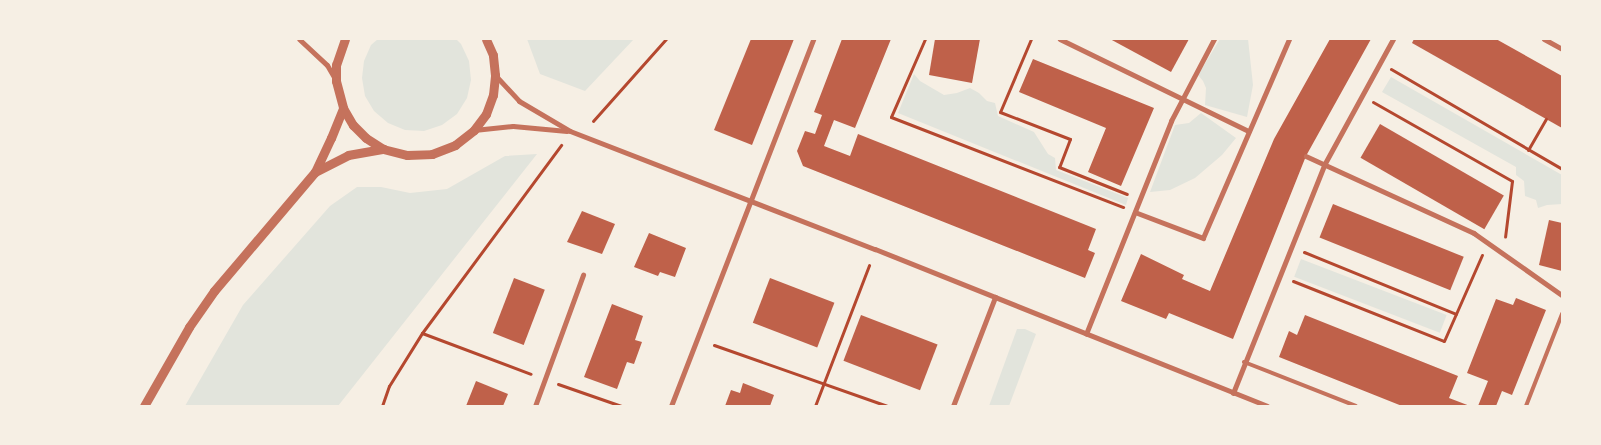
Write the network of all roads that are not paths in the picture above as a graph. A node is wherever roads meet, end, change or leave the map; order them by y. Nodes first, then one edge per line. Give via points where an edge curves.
1 (299, 39) edge
2 (345, 39) edge
3 (486, 39) edge
4 (813, 39) edge
5 (1060, 39) edge
6 (1214, 39) edge
7 (1289, 39) edge
8 (1393, 39) edge
9 (1544, 39) edge
10 (1562, 49) edge
11 (495, 74) junction
12 (336, 81) junction
13 (1182, 98) junction
14 (342, 108) junction
15 (474, 130) junction
16 (570, 131) junction
17 (1249, 131) junction
18 (383, 148) junction
19 (1306, 156) dead end
20 (1324, 165) junction
21 (315, 172) junction
22 (750, 200) junction
23 (1135, 212) junction
24 (583, 275) dead end
25 (1562, 294) edge
26 (994, 297) junction
27 (1562, 314) edge
28 (1086, 334) junction
29 (1244, 362) junction
30 (1233, 392) junction
31 (144, 406) edge
32 (535, 406) edge
33 (671, 406) edge
34 (953, 406) edge
35 (1267, 406) edge
36 (1356, 406) edge
37 (1526, 406) edge

1 - 12 street via 327,65
2 - 12 street via 336,65
3 - 11 street via 493,55
4 - 22 street
5 - 13 street
6 - 13 street
7 - 17 street
8 - 20 street
9 - 10 street
11 - 15 street via 493,95 486,114
11 - 16 street via 519,101
12 - 14 street
13 - 17 street
13 - 23 street
14 - 18 street via 360,132
14 - 21 street
15 - 16 street via 513,126
15 - 18 street via 455,145 432,154 407,155
16 - 22 street
17 - 23 street via 1203,238
18 - 21 street via 348,156
19 - 20 street
20 - 25 street via 1474,233
20 - 29 street
21 - 31 street via 214,291
22 - 26 street
22 - 33 street
23 - 28 street
24 - 32 street
26 - 28 street
26 - 34 street
27 - 37 lane
28 - 30 street
29 - 30 street
29 - 36 lane
30 - 35 street

